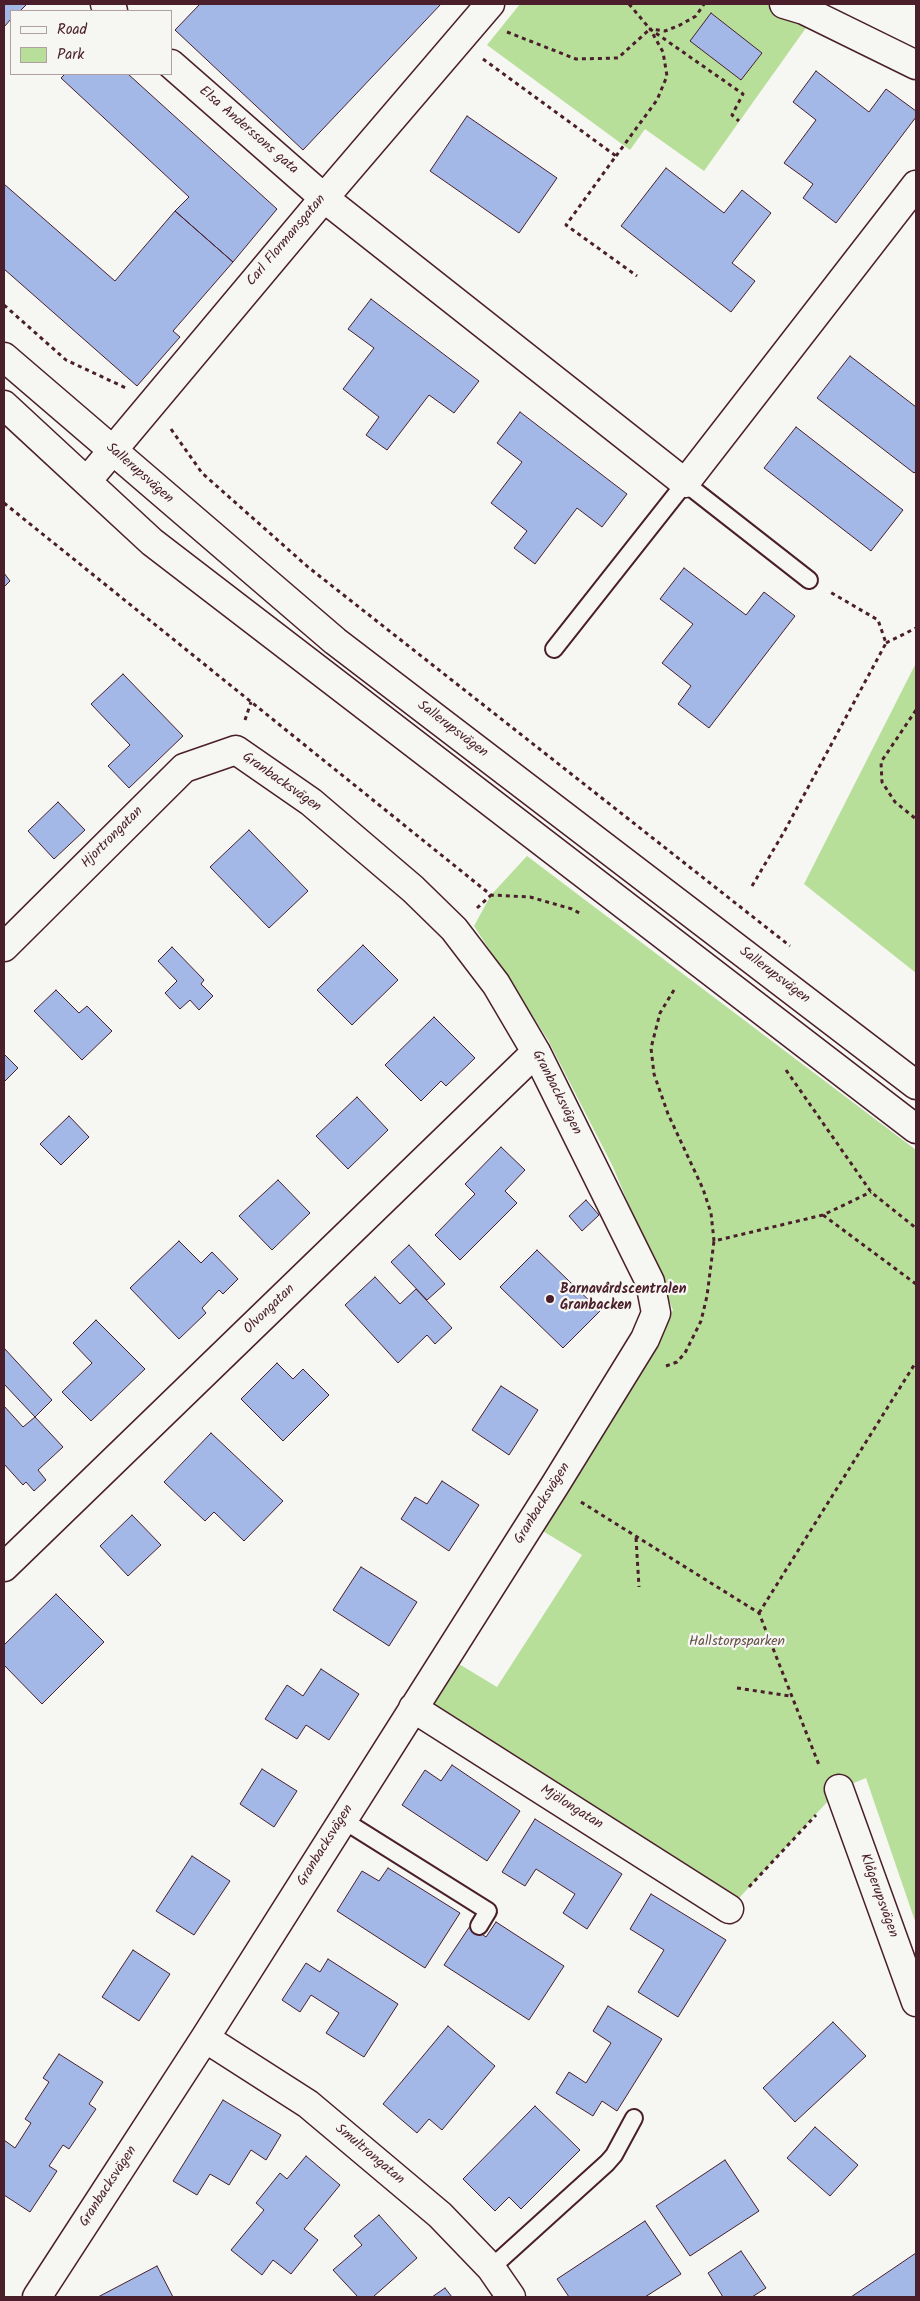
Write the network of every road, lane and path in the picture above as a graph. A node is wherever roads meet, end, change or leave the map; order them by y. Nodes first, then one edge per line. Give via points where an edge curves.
1 (490, 4) edge
2 (629, 4) edge
3 (704, 4) edge
4 (784, 4) edge
5 (650, 29) junction
6 (500, 30) dead end
7 (480, 57) dead end
8 (172, 65) edge
9 (916, 65) edge
10 (739, 121) dead end
11 (616, 156) junction
12 (916, 185) edge
13 (324, 198) junction
14 (637, 276) dead end
15 (4, 305) edge
16 (4, 357) edge
17 (4, 405) edge
18 (148, 408) junction
19 (112, 451) junction
20 (87, 481) junction
21 (685, 483) junction
22 (4, 503) edge
23 (808, 580) joint
24 (916, 628) edge
25 (886, 643) junction
26 (554, 649) dead end
27 (916, 710) edge
28 (236, 750) joint
29 (916, 819) edge
30 (752, 886) dead end
31 (589, 918) dead end
32 (4, 947) edge
33 (797, 953) dead end
34 (674, 990) dead end
35 (536, 1052) junction
36 (782, 1064) dead end
37 (916, 1085) edge
38 (916, 1129) edge
39 (871, 1192) junction
40 (823, 1215) junction
41 (916, 1228) edge
42 (714, 1241) junction
43 (916, 1284) edge
44 (634, 1356) junction
45 (916, 1362) edge
46 (555, 1485) junction
47 (636, 1537) junction
48 (4, 1567) edge
49 (639, 1587) dead end
50 (759, 1613) junction
51 (737, 1688) dead end
52 (791, 1696) junction
53 (413, 1708) junction
54 (839, 1790) junction
55 (343, 1820) junction
56 (730, 1909) joint
57 (478, 1926) dead end
58 (916, 2002) edge
59 (205, 2038) junction
60 (634, 2118) dead end
61 (491, 2268) junction
62 (37, 2297) edge
63 (511, 2297) edge

1 - 13 street, Carl Flormansgatan
2 - 5 path
3 - 5 path via 696,16 680,25 665,31
4 - 9 street via 804,10
5 - 6 path via 618,58 589,59 561,54
5 - 10 path via 743,94 732,115
5 - 11 path via 663,52 667,76 657,100
7 - 11 path
8 - 13 street, Elsa Anderssons gata
11 - 14 path via 566,225
12 - 21 street
13 - 18 street, Carl Flormansgatan
13 - 21 street, Elsa Anderssons gata
15 - 18 path via 66,360 121,384
16 - 19 street, Sallerupsvägen
17 - 20 street
18 - 19 street, Carl Flormansgatan
18 - 33 path via 172,430 202,473 308,567
19 - 20 street, Carl Flormansgatan
19 - 37 street, Sallerupsvägen via 335,641
20 - 38 street via 152,542
21 - 23 lane
21 - 26 lane
22 - 31 path via 491,894 530,897 572,909
23 - 25 path via 878,620
24 - 25 path
25 - 30 path
27 - 29 path via 881,762 882,782 895,802
28 - 32 street, Hjortrongatan via 184,768
28 - 35 street, Granbacksvägen via 311,802 413,889 454,929 496,984
34 - 42 path via 660,1013 651,1048 654,1074 668,1114 703,1189 711,1213
35 - 44 street, Granbacksvägen via 650,1282 656,1313
35 - 48 street, Olvongatan
36 - 39 path
39 - 40 path
39 - 41 path
40 - 42 path
40 - 43 path
42 - 44 path via 701,1321 685,1353 669,1366 656,1365
44 - 46 street, Granbacksvägen
45 - 50 path
46 - 47 path
46 - 53 street, Granbacksvägen
47 - 49 path
47 - 50 path
50 - 52 path
51 - 52 path
52 - 54 path via 822,1772
53 - 55 street, Granbacksvägen
53 - 56 street, Mjölongatan
54 - 56 path
54 - 58 street, Klågerupsvägen
55 - 57 lane via 488,1911
55 - 59 street, Granbacksvägen
59 - 61 street, Smultrongatan via 308,2104 440,2215
59 - 62 street, Granbacksvägen
60 - 61 lane via 607,2163
61 - 63 street, Smultrongatan

